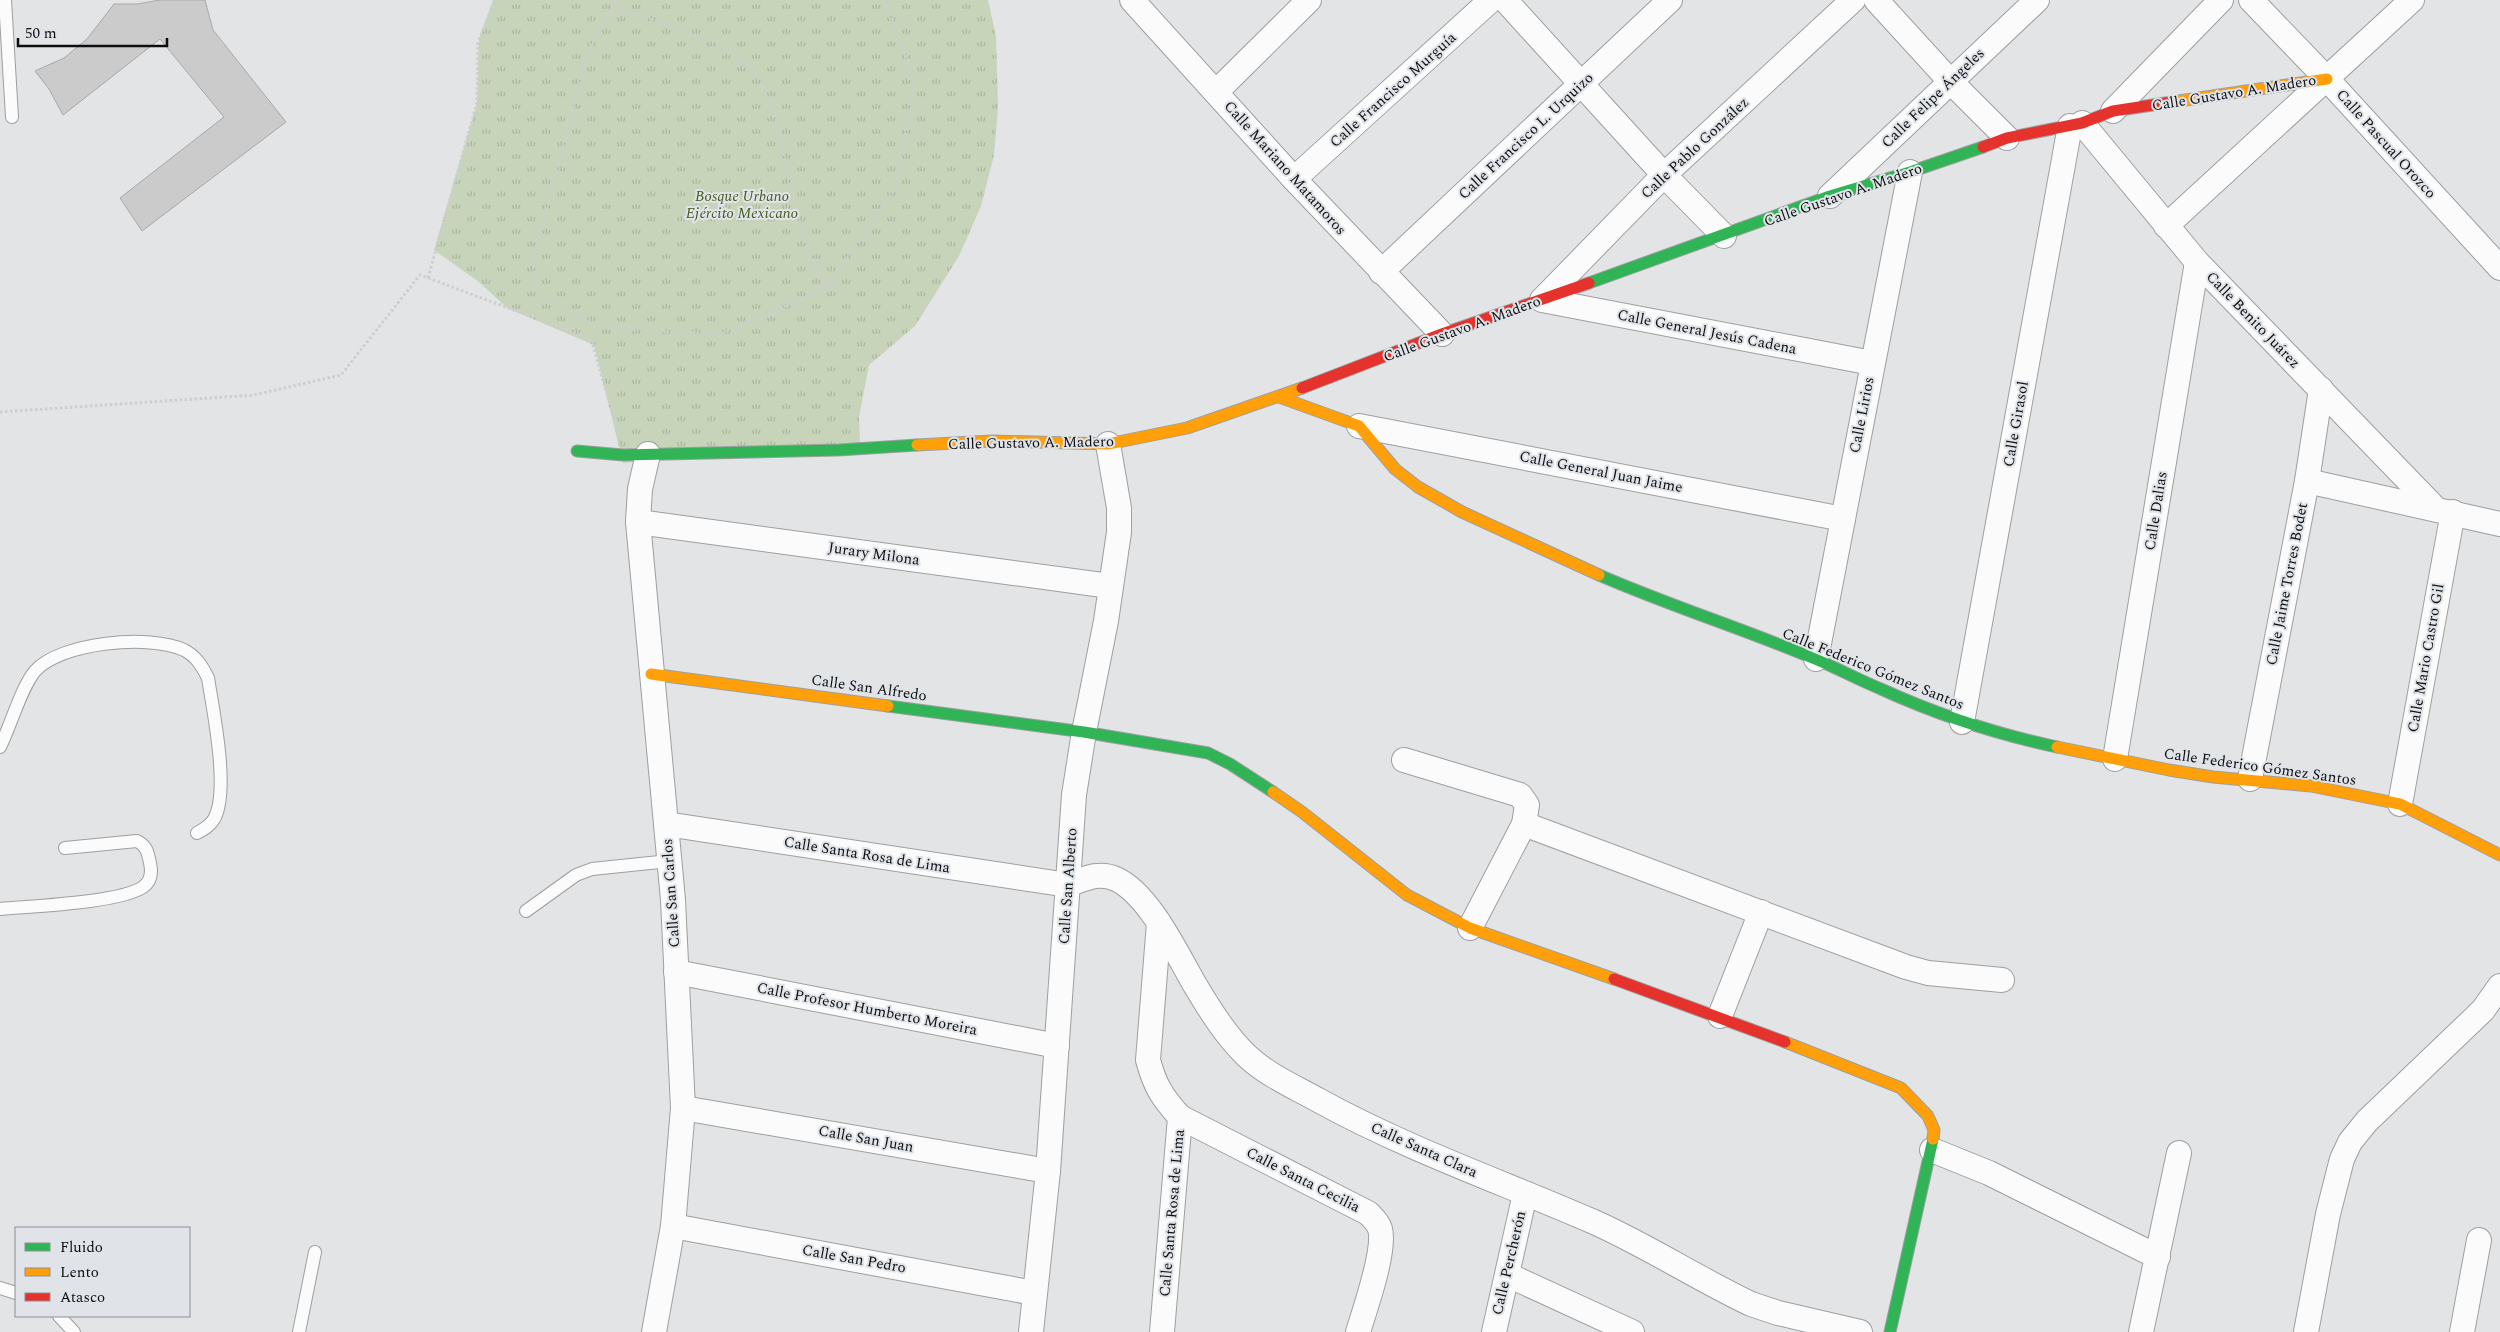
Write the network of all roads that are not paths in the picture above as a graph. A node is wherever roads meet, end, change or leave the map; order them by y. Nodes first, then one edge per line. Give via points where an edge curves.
1 (5, 0) edge
2 (1132, 0) edge
3 (1309, 0) edge
4 (1492, 0) edge
5 (1505, 0) edge
6 (1670, 0) edge
7 (1853, 0) edge
8 (1876, 0) edge
9 (2037, 0) edge
10 (2221, 0) edge
11 (2251, 0) edge
12 (2412, 0) edge
13 (2326, 79) junction
14 (1950, 81) junction
15 (1582, 84) junction
16 (1216, 92) junction
17 (2113, 111) junction
18 (12, 117) dead end
19 (2076, 125) junction
20 (2007, 138) junction
21 (1910, 172) junction
22 (1664, 175) junction
23 (1294, 179) junction
24 (1830, 196) junction
25 (2166, 226) junction
26 (1724, 236) junction
27 (2197, 262) junction
28 (2500, 268) edge
29 (1381, 272) junction
30 (1542, 300) junction
31 (1442, 334) junction
32 (1872, 363) junction
33 (2321, 389) junction
34 (1279, 397) junction
35 (1359, 426) junction
36 (1108, 444) junction
37 (577, 451) dead end
38 (648, 454) junction
39 (2307, 481) junction
40 (2444, 510) junction
41 (1843, 519) junction
42 (638, 522) junction
43 (2500, 524) edge
44 (1110, 586) junction
45 (1816, 659) junction
46 (651, 674) junction
47 (1962, 722) junction
48 (1084, 732) junction
49 (0, 747) edge
50 (2115, 759) junction
51 (1404, 760) dead end
52 (2250, 779) junction
53 (2400, 804) junction
54 (666, 824) junction
55 (1524, 824) junction
56 (197, 833) dead end
57 (65, 848) dead end
58 (2500, 855) edge
59 (669, 861) junction
60 (1068, 885) junction
61 (0, 909) edge
62 (526, 911) dead end
63 (1761, 912) junction
64 (1159, 923) junction
65 (1470, 928) junction
66 (676, 972) junction
67 (2002, 980) dead end
68 (2500, 986) edge
69 (1720, 1016) junction
70 (1057, 1046) junction
71 (684, 1108) junction
72 (1180, 1117) junction
73 (1932, 1150) junction
74 (2179, 1153) dead end
75 (1048, 1171) junction
76 (1525, 1194) junction
77 (673, 1226) junction
78 (2479, 1240) dead end
79 (315, 1252) dead end
80 (2158, 1257) junction
81 (1508, 1275) junction
82 (0, 1288) edge
83 (1034, 1292) junction
84 (15, 1293) edge
85 (61, 1317) edge
86 (1629, 1331) edge
87 (74, 1332) edge
88 (299, 1332) edge
89 (654, 1332) edge
90 (1030, 1332) edge
91 (1163, 1332) edge
92 (1358, 1332) edge
93 (1494, 1332) edge
94 (1860, 1332) edge
95 (1890, 1332) edge
96 (2141, 1332) edge
97 (2306, 1332) edge
98 (2462, 1332) edge

1 - 18 lane
2 - 16 street, Calle Mariano Matamoros
3 - 16 street
4 - 23 street, Calle Francisco Murguía
5 - 15 street
6 - 15 street, Calle Francisco L. Urquizo
7 - 22 street, Calle Pablo González
8 - 14 street
9 - 14 street, Calle Felipe Ángeles
10 - 17 street
11 - 13 street, Calle Pascual Orozco
12 - 13 street, Calle Gustavo A. Madero
13 - 17 street, Calle Gustavo A. Madero
13 - 25 street, Calle Gustavo A. Madero
13 - 28 street, Calle Pascual Orozco
14 - 20 street
14 - 24 street, Calle Felipe Ángeles
15 - 22 street
15 - 29 street, Calle Francisco L. Urquizo
16 - 23 street, Calle Mariano Matamoros
17 - 19 street, Calle Gustavo A. Madero
19 - 20 street, Calle Gustavo A. Madero
19 - 25 street, Calle Benito Juárez
19 - 47 street, Calle Girasol
20 - 21 street, Calle Gustavo A. Madero
21 - 24 street, Calle Gustavo A. Madero
21 - 32 street, Calle Lirios
22 - 26 street
22 - 30 street, Calle Pablo González
23 - 29 street, Calle Mariano Matamoros
24 - 26 street, Calle Gustavo A. Madero
25 - 27 street, Calle Benito Juárez
26 - 30 street, Calle Gustavo A. Madero
27 - 33 street, Calle Benito Juárez
27 - 50 street, Calle Dalias
29 - 31 street, Calle Mariano Matamoros
30 - 31 street, Calle Gustavo A. Madero
30 - 32 street, Calle General Jesús Cadena
31 - 34 street, Calle Gustavo A. Madero
32 - 41 street, Calle Lirios
33 - 39 street, Calle Jaime Torres Bodet
33 - 40 street, Calle Benito Juárez
34 - 35 street
34 - 36 street, Calle Gustavo A. Madero via 1187,428
35 - 41 street, Calle General Juan Jaime
35 - 45 street, Calle Federico Gómez Santos via 1395,469 1418,487 1462,512 1652,598
36 - 38 street, Calle Gustavo A. Madero via 992,441 839,450
36 - 44 street, Calle San Alberto via 1119,524
37 - 38 street, Calle Gustavo A. Madero
38 - 42 street, Calle San Carlos via 640,488
39 - 40 street
39 - 52 street, Calle Jaime Torres Bodet
40 - 43 street
40 - 53 street, Calle Mario Castro Gil
41 - 45 street, Calle Lirios
42 - 44 street, Jurary Milona
42 - 46 street, Calle San Carlos
44 - 48 street, Calle San Alberto
45 - 47 street, Calle Federico Gómez Santos
46 - 48 street, Calle San Alfredo
46 - 54 street, Calle San Carlos
47 - 50 street, Calle Federico Gómez Santos via 2017,738
48 - 60 street, Calle San Alberto via 1074,795
48 - 65 street, Calle San Alfredo via 1182,747 1208,753 1230,764 1302,812 1406,895
49 - 56 lane via 26,685 45,662 88,646 152,643 185,651 201,664 208,678 221,781 215,817 209,826
50 - 52 street, Calle Federico Gómez Santos via 2213,777
51 - 55 street via 1520,795 1527,805
52 - 53 street, Calle Federico Gómez Santos via 2311,786
53 - 58 street, Calle Federico Gómez Santos
54 - 59 street, Calle San Carlos
54 - 60 street, Calle Santa Rosa de Lima
55 - 63 street
55 - 65 street
57 - 61 lane via 138,842 148,850 152,870 150,879 137,890 103,898
59 - 62 lane via 592,869 576,875
59 - 66 street, Calle San Carlos
60 - 64 street, Calle Santa Clara via 1102,875 1116,879 1132,889
60 - 70 street, Calle San Alberto
63 - 67 street via 1906,967
63 - 69 street
64 - 72 street, Calle Santa Rosa de Lima via 1148,1060 1160,1095
64 - 76 street, Calle Santa Clara via 1213,1015 1248,1057 1337,1110
65 - 69 street, Calle San Alfredo
66 - 70 street, Calle Profesor Humberto Moreira
66 - 71 street, Calle San Carlos
68 - 97 street via 2483,1010 2367,1121 2350,1142 2342,1159 2328,1214
69 - 73 street, Calle San Alfredo via 1901,1088 1928,1116 1934,1130
70 - 75 street, Calle San Alberto
71 - 75 street, Calle San Juan
71 - 77 street, Calle San Carlos
72 - 91 street, Calle Santa Rosa de Lima
72 - 92 street, Calle Santa Cecilia via 1368,1213 1376,1221 1380,1228 1380,1250
73 - 80 street via 1990,1173
73 - 95 street, Calle San Alfredo
74 - 80 street
75 - 83 street, Calle San Alberto
76 - 81 street, Calle Percherón
76 - 94 street, Calle Santa Clara via 1596,1223 1751,1304
77 - 83 street, Calle San Pedro
77 - 89 street, Calle San Carlos
78 - 98 street
79 - 88 lane
80 - 96 street
81 - 86 street
81 - 93 street, Calle Percherón
82 - 84 lane
83 - 90 street, Calle San Alberto
85 - 87 lane

